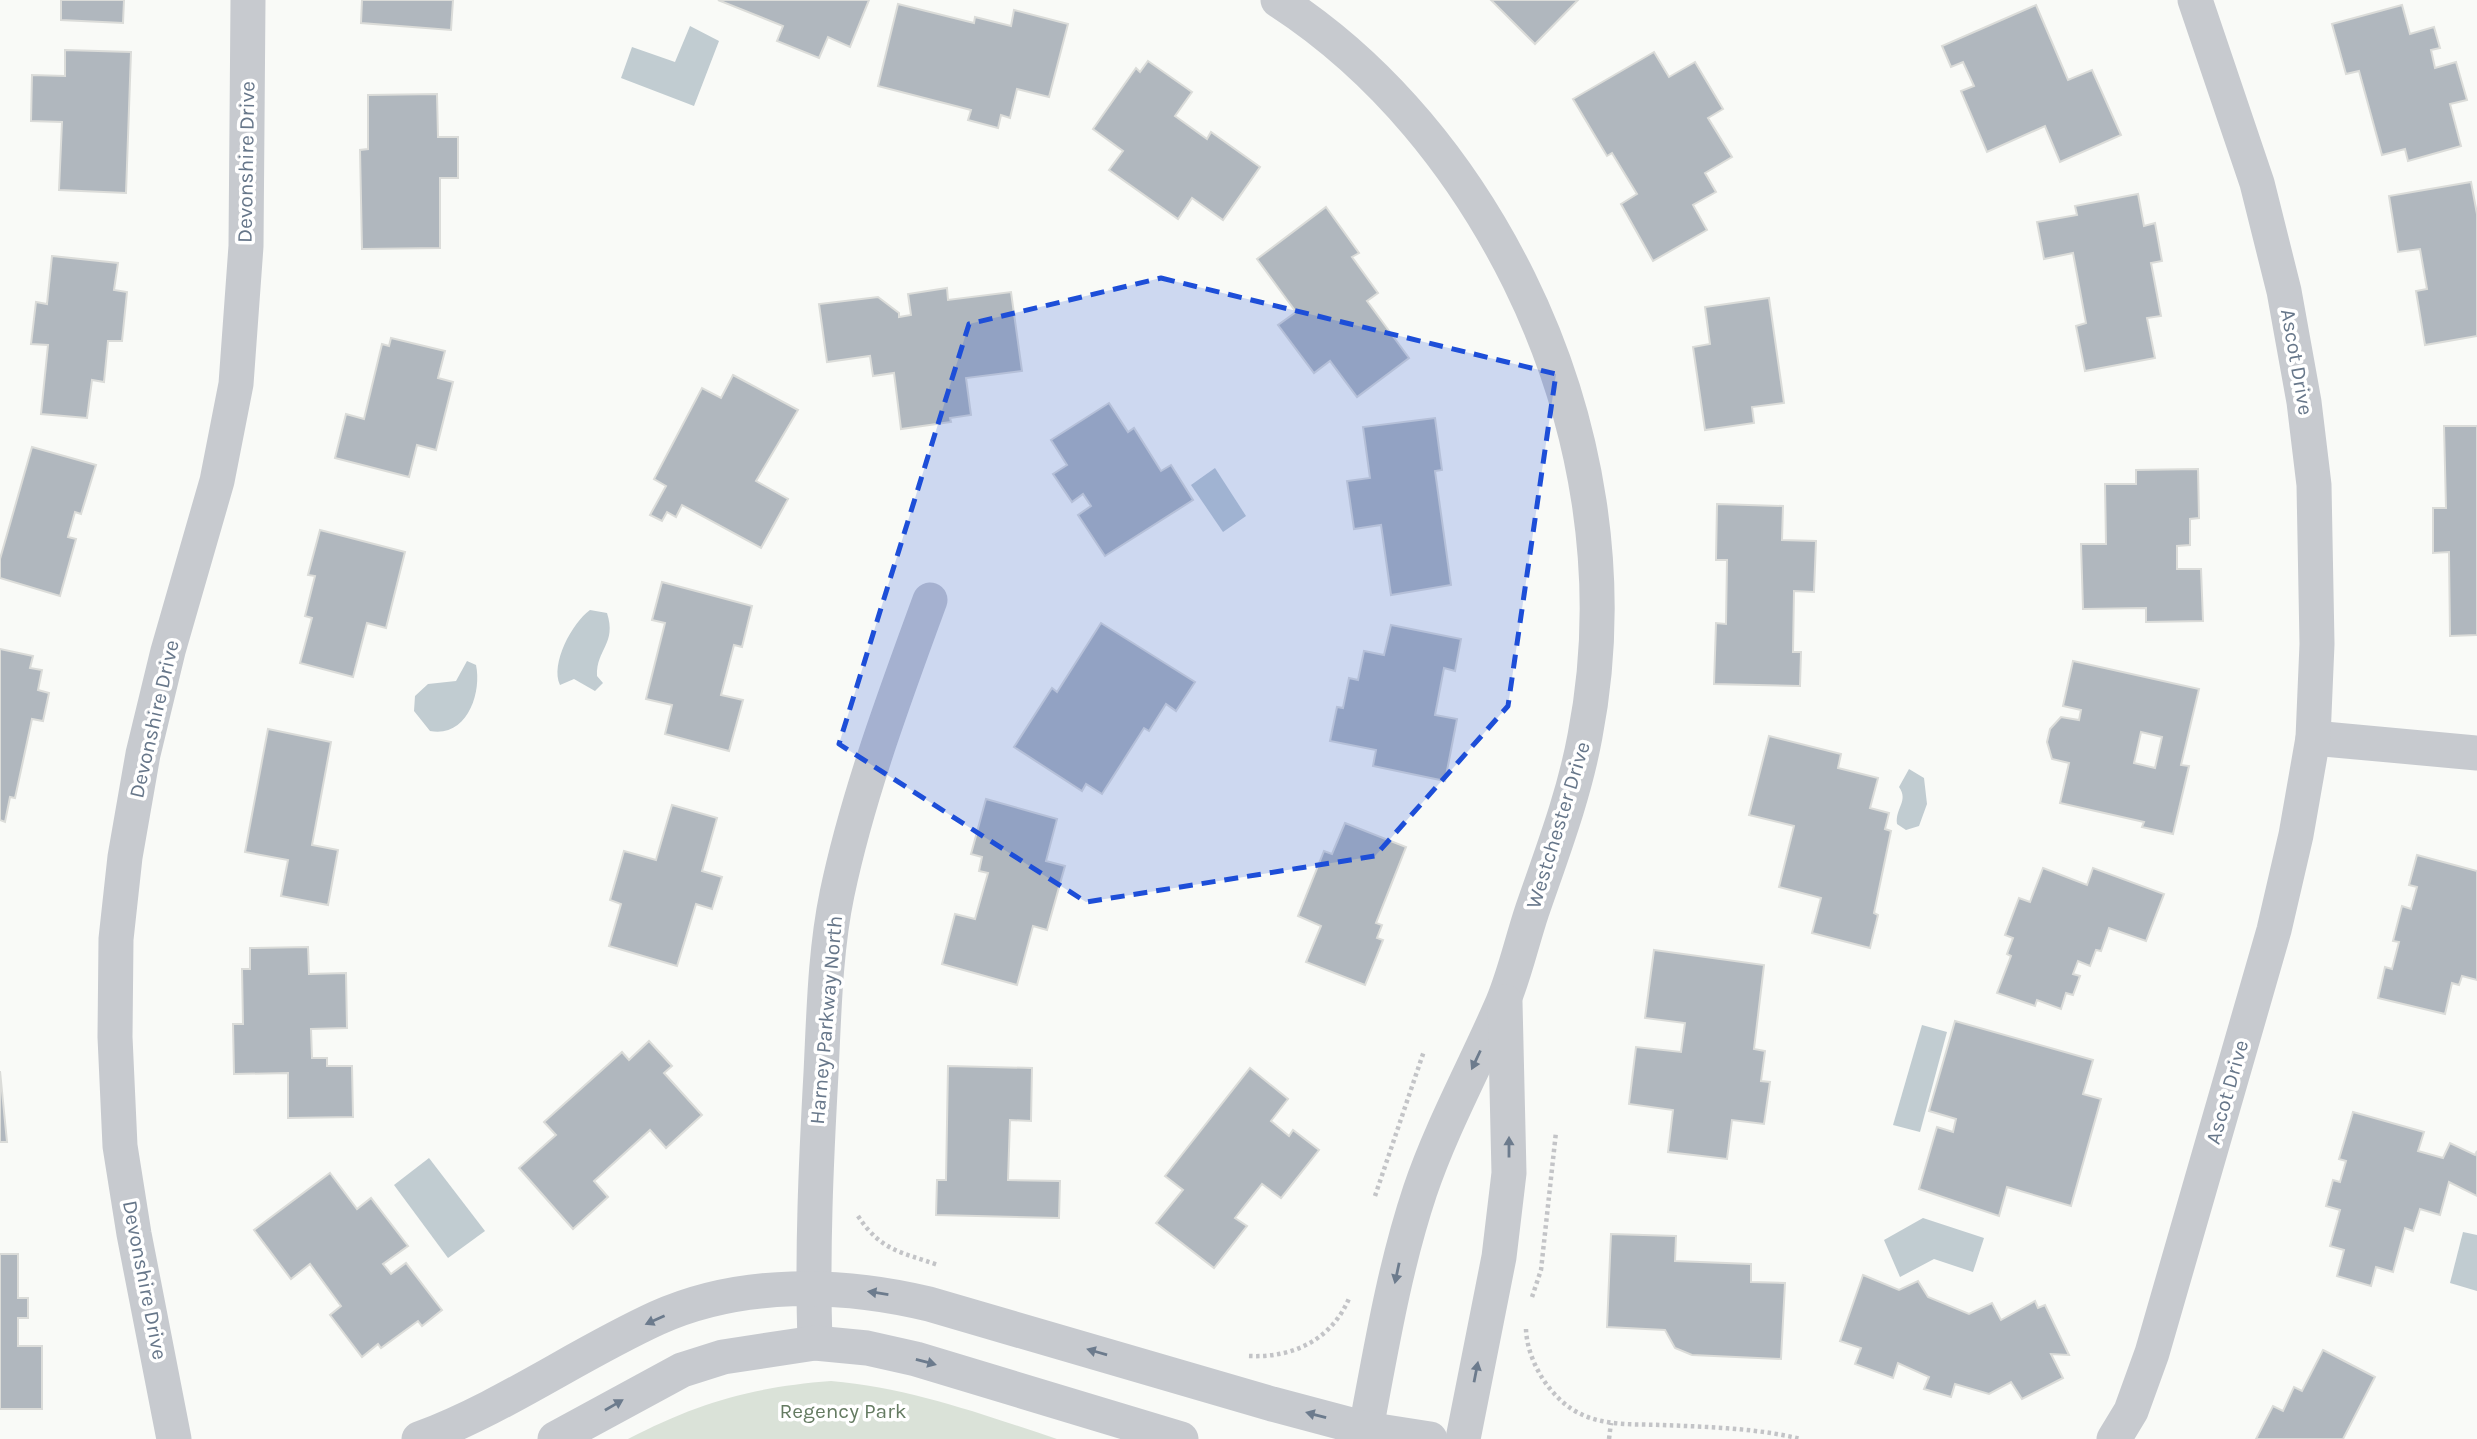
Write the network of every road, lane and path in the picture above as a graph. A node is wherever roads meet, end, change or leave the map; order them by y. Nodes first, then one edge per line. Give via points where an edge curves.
1 (248, 0) edge
2 (1278, 0) edge
3 (2195, 0) edge
4 (930, 600) dead end
5 (2313, 738) junction
6 (2477, 753) edge
7 (1504, 998) junction
8 (1424, 1051) dead end
9 (1556, 1132) dead end
10 (1372, 1209) dead end
11 (813, 1287) junction
12 (1353, 1290) dead end
13 (1529, 1307) dead end
14 (1527, 1320) dead end
15 (815, 1343) junction
16 (1247, 1356) dead end
17 (1611, 1423) junction
18 (1365, 1434) edge
19 (174, 1439) edge
20 (419, 1439) edge
21 (555, 1439) edge
22 (1181, 1439) edge
23 (1430, 1439) edge
24 (1463, 1439) edge
25 (1609, 1439) edge
26 (1801, 1439) edge
27 (2115, 1439) edge

1 - 19 street, Devonshire Drive via 246,246 236,384 217,481 143,754 116,939 120,1146
2 - 7 street, Westchester Drive via 1359,63 1413,118 1460,178 1501,244 1538,320 1567,401 1588,490 1597,566 1596,656 1585,736 1563,821
3 - 5 street, Ascot Drive via 2257,183 2284,291 2304,401 2314,485 2317,644
4 - 11 street, Harney Parkway North via 894,699 837,896 826,969
5 - 6 street
5 - 27 street, Ascot Drive via 2270,943 2152,1353
7 -> 18 street, Westchester Drive via 1452,1111 1418,1200 1403,1248
24 -> 7 street, Westchester Drive via 1499,1256 1509,1173
8 - 10 path
9 - 13 path via 1541,1270
11 - 15 street, Harney Parkway North
18 -> 11 street via 929,1304 876,1291
11 -> 20 street via 710,1301 660,1317 537,1384
12 - 16 path via 1345,1310 1326,1333 1301,1349 1274,1357
14 - 17 path via 1533,1360 1546,1384 1562,1403 1582,1415
21 -> 15 street via 682,1370 723,1357
15 -> 22 street via 916,1359
17 - 25 path
17 - 26 path via 1715,1427
18 - 23 street

